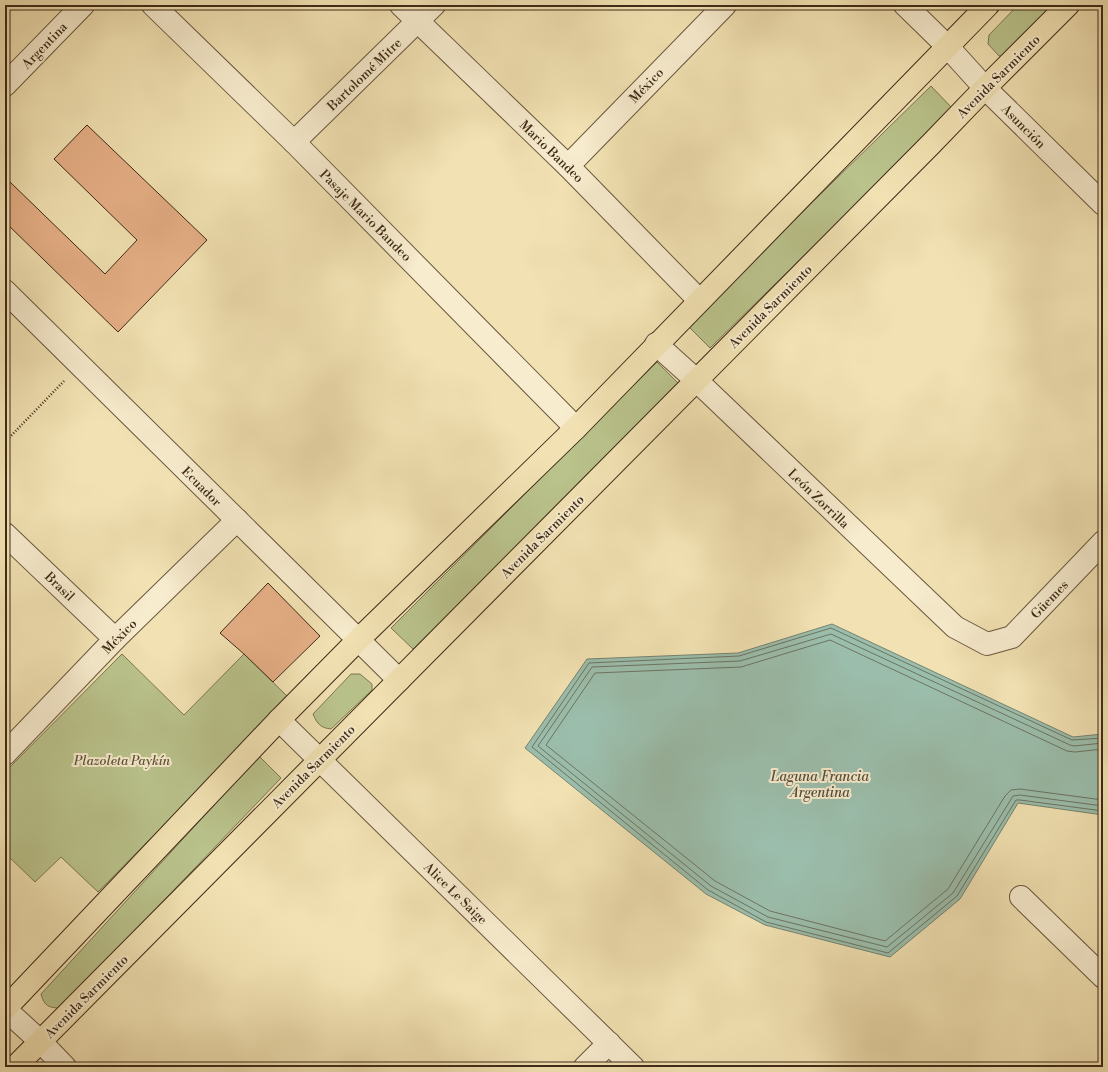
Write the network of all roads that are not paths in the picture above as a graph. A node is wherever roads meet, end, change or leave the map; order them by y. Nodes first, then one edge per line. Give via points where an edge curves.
1 (83, 5) edge
2 (153, 5) edge
3 (401, 5) edge
4 (434, 5) edge
5 (725, 5) edge
6 (905, 5) edge
7 (988, 5) edge
8 (1068, 5) edge
9 (418, 22) junction
10 (947, 46) junction
11 (5, 85) edge
12 (985, 88) junction
13 (294, 142) junction
14 (568, 166) junction
15 (1103, 204) edge
16 (5, 291) edge
17 (699, 300) junction
18 (656, 344) junction
19 (696, 380) junction
20 (576, 428) junction
21 (237, 520) junction
22 (5, 534) edge
23 (1103, 542) edge
24 (115, 639) junction
25 (358, 640) junction
26 (987, 644) joint
27 (398, 680) junction
28 (279, 720) junction
29 (5, 754) edge
30 (319, 760) junction
31 (1021, 897) dead end
32 (1103, 977) edge
33 (5, 1009) edge
34 (41, 1042) junction
35 (609, 1043) junction
36 (15, 1067) edge
37 (65, 1067) edge
38 (585, 1067) edge
39 (633, 1067) edge

1 - 11 street, Argentina
2 - 13 street, Pasaje Mario Bandeo
3 - 9 street, Mario Bandeo
4 - 9 street, Bartolomé Mitre
5 - 14 street, México
6 - 10 street, Asunción
7 - 10 main road
8 - 12 main road, Avenida Sarmiento
9 - 13 street, Bartolomé Mitre
9 - 14 street, Mario Bandeo
10 - 12 street, Asunción
10 - 17 main road
12 - 15 street, Asunción
12 - 19 main road, Avenida Sarmiento
13 - 20 street, Pasaje Mario Bandeo
14 - 17 street, Mario Bandeo
16 - 21 street, Ecuador
17 - 18 main road
18 - 19 street, León Zorrilla
18 - 20 main road
19 - 26 street, León Zorrilla via 955,627
19 - 27 main road, Avenida Sarmiento
20 - 25 main road
21 - 24 street, México
21 - 25 street, Ecuador
22 - 24 street, Brasil
23 - 26 street, Güemes via 1012,637
24 - 29 street, México
25 - 27 street, Ecuador
25 - 28 main road
27 - 30 main road, Avenida Sarmiento
28 - 30 street, Alice Le Saige
28 - 33 main road
30 - 34 main road, Avenida Sarmiento
30 - 35 street, Alice Le Saige
31 - 32 street
33 - 34 street
34 - 36 main road, Avenida Sarmiento
34 - 37 street
35 - 38 street
35 - 39 street, Alice Le Saige

